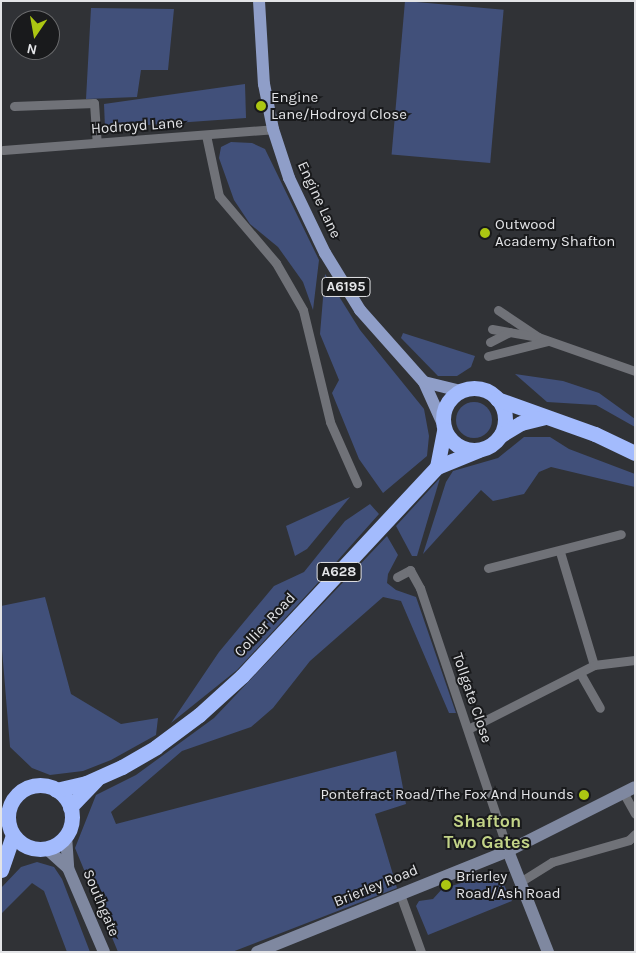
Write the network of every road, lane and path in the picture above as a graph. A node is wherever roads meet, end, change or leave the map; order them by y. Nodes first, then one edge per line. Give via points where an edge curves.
1 (259, 1) edge
2 (14, 106) dead end
3 (273, 129) junction
4 (206, 135) junction
5 (97, 142) junction
6 (3, 150) dead end
7 (495, 319) junction
8 (510, 332) junction
9 (538, 337) junction
10 (548, 341) junction
11 (490, 342) dead end
12 (488, 356) dead end
13 (635, 370) edge
14 (424, 382) junction
15 (461, 391) junction
16 (497, 398) junction
17 (545, 417) junction
18 (443, 427) junction
19 (501, 435) junction
20 (479, 450) junction
21 (635, 453) edge
22 (437, 467) junction
23 (357, 483) dead end
24 (621, 534) dead end
25 (560, 552) junction
26 (488, 568) dead end
27 (397, 577) dead end
28 (635, 660) edge
29 (594, 665) junction
30 (580, 673) junction
31 (600, 708) dead end
32 (468, 729) junction
33 (97, 778) junction
34 (629, 789) edge
35 (56, 790) junction
36 (70, 807) junction
37 (635, 814) edge
38 (635, 834) edge
39 (13, 835) junction
40 (66, 836) junction
41 (42, 849) junction
42 (508, 851) junction
43 (3, 867) edge
44 (68, 868) junction
45 (520, 882) junction
46 (400, 894) junction
47 (104, 952) edge
48 (257, 952) edge
49 (422, 952) edge
50 (548, 952) edge

1 - 3 main road, Engine Lane / A6195 via 264,84
2 - 5 street via 94,103
3 - 4 street, Hodroyd Lane
3 - 14 main road, Engine Lane / A6195 via 289,178 325,253 360,310
4 - 5 street, Hodroyd Lane
4 - 23 street via 220,196 276,262 303,310 330,422
5 - 6 street, Hodroyd Lane
7 - 8 street
7 - 9 street
7 - 9 street
8 - 9 street
8 - 11 street
9 - 10 street
10 - 12 street
10 - 13 street
14 - 15 main road
14 - 18 main road, Engine Lane / A6195
15 - 16 highway via 479,389
15 - 18 highway via 445,408
16 - 17 highway
16 - 19 highway via 505,416
17 - 19 highway, A628 via 521,423
17 - 21 highway via 595,434
18 - 20 highway via 462,448
18 - 22 highway
19 - 20 highway, A628 via 492,445
20 - 22 highway, Collier Road / A628
22 - 33 highway, Collier Road / A628 via 248,668 206,708 156,747
24 - 25 street
25 - 26 street
25 - 29 street
27 - 32 street, Tollgate Close via 410,570 420,588
28 - 29 street
29 - 30 street
30 - 31 street
30 - 32 street
32 - 42 street, Tollgate Close
33 - 35 highway, Collier Road
33 - 36 highway, Collier Road / A628
34 - 37 street
34 - 42 street, Brierley Road
35 - 36 highway
35 - 39 highway via 40,785 23,790 16,796 8,811
36 - 40 highway via 72,822
38 - 45 street via 629,840 552,862
39 - 41 highway via 19,842
39 - 43 highway
40 - 41 highway
40 - 44 street, Southgate
41 - 43 highway
41 - 44 street, Southgate
42 - 45 street
42 - 46 street, Brierley Road
44 - 47 street, Southgate
45 - 50 street
46 - 48 street, Brierley Road
46 - 49 street

